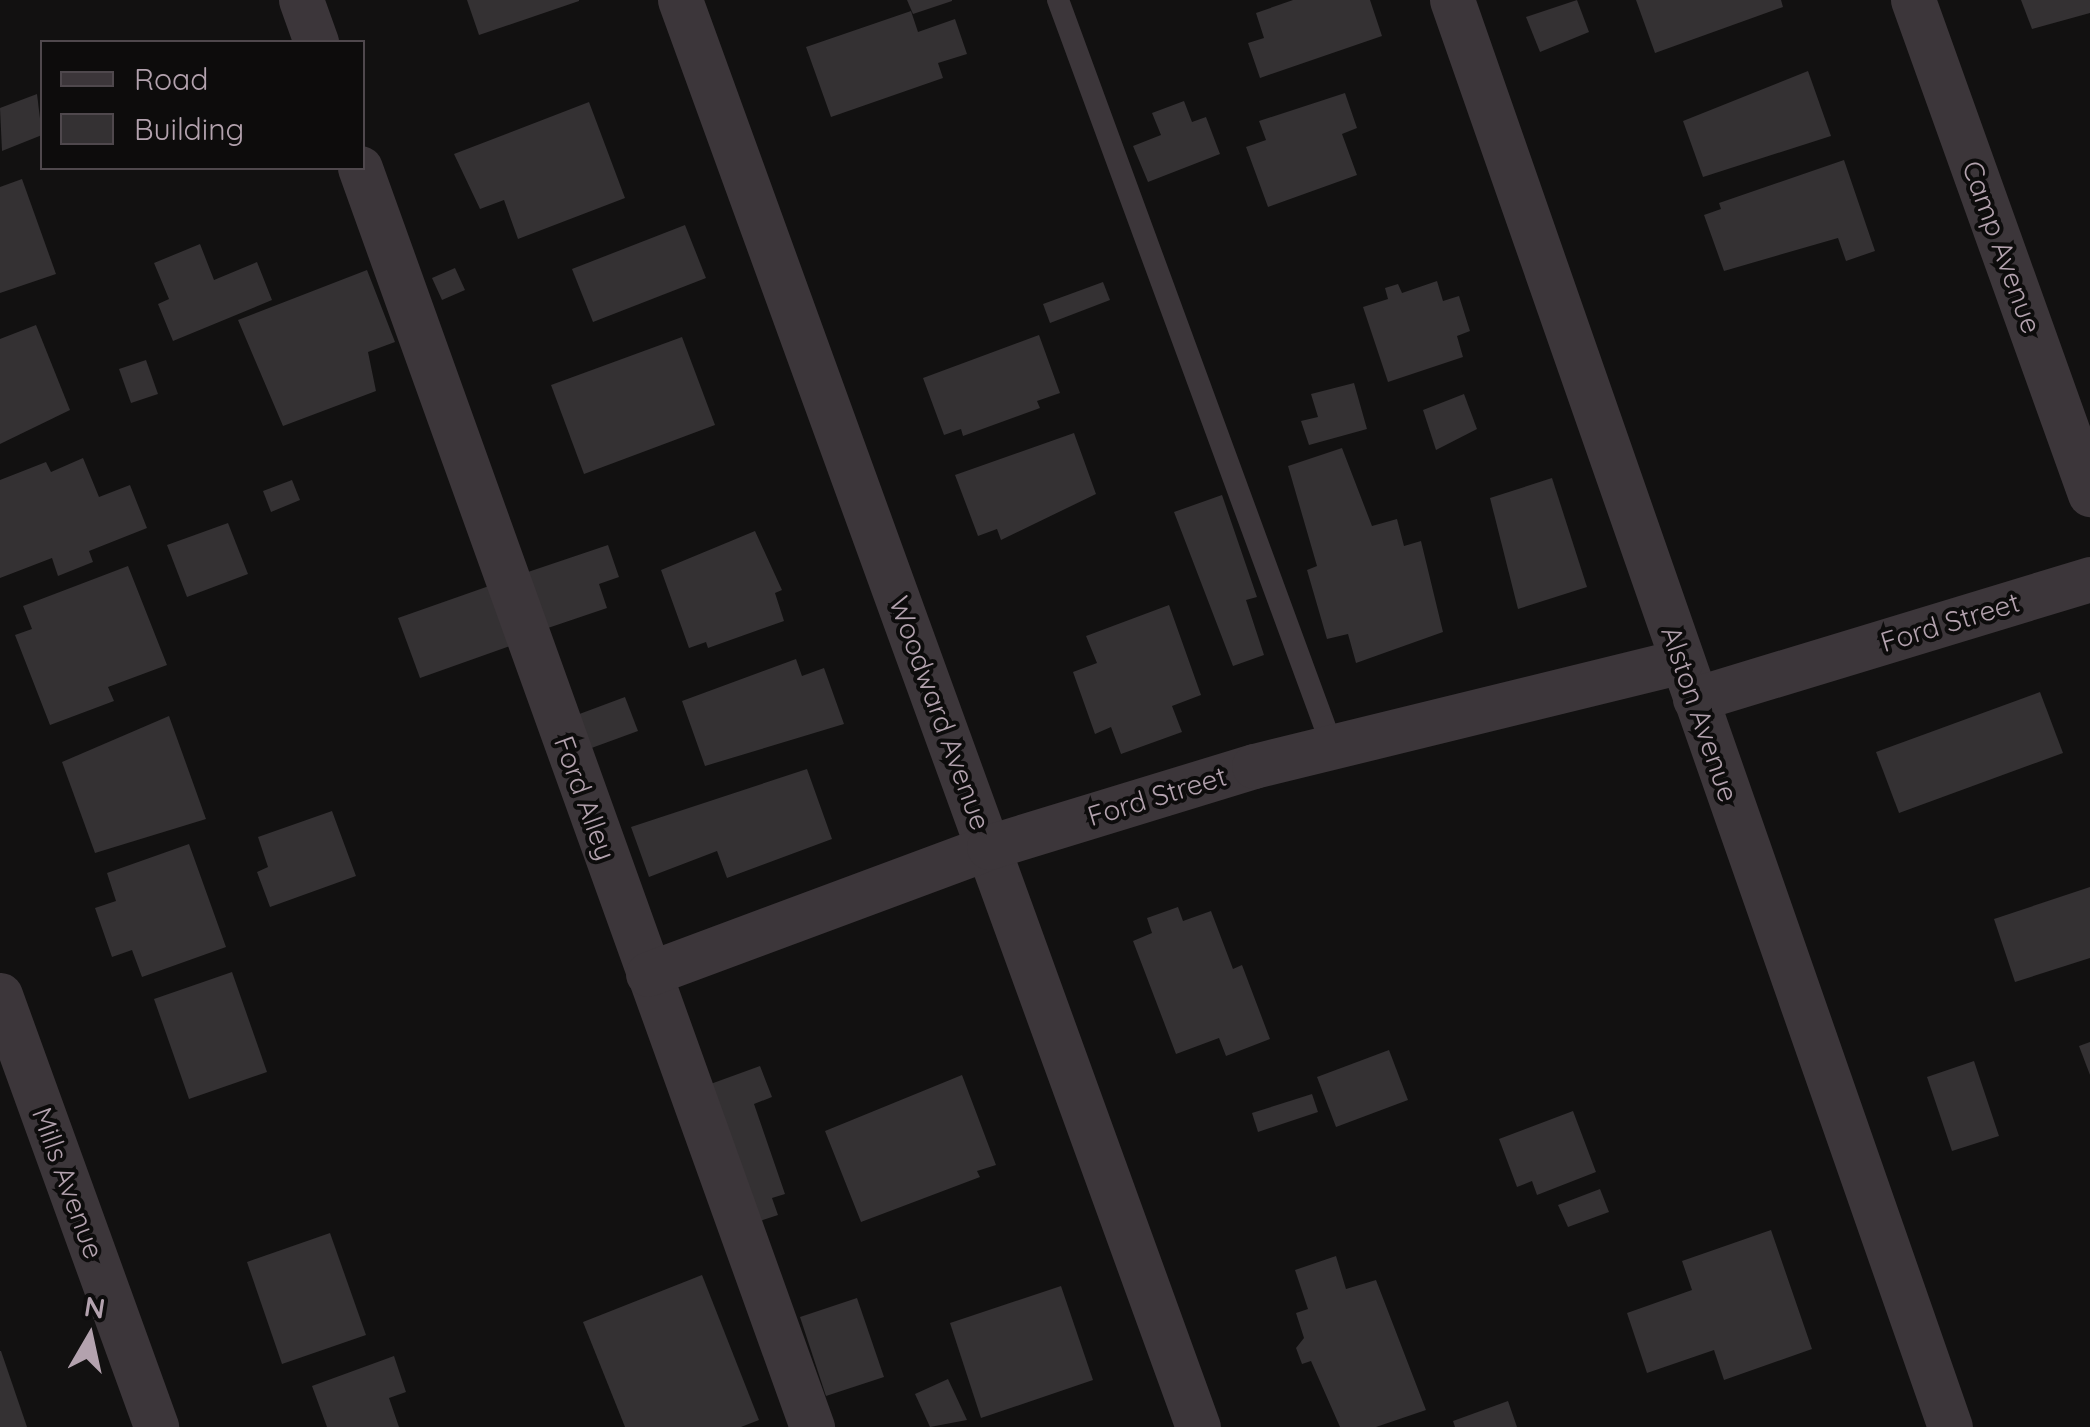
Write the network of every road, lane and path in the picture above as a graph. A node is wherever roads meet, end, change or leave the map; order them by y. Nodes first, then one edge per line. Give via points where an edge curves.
1 (301, 0) edge
2 (680, 0) edge
3 (1058, 0) edge
4 (1452, 0) edge
5 (1913, 0) edge
6 (315, 40) edge
7 (361, 170) edge
8 (2090, 494) edge
9 (2090, 579) edge
10 (1688, 680) junction
11 (1332, 746) junction
12 (989, 847) junction
13 (648, 974) junction
14 (0, 995) edge
15 (156, 1427) edge
16 (812, 1427) edge
17 (1198, 1427) edge
18 (1950, 1427) edge

1 - 6 street
2 - 12 street, Woodward Avenue
3 - 11 lane
4 - 10 street, Alston Avenue
5 - 8 street, Camp Avenue
7 - 13 street, Ford Alley
9 - 10 street, Ford Street
10 - 11 street, Ford Street
10 - 18 street, Alston Avenue
11 - 12 street, Ford Street
12 - 13 street, Ford Street
12 - 17 street, Woodward Avenue
13 - 16 street, Ford Alley
14 - 15 street, Mills Avenue

